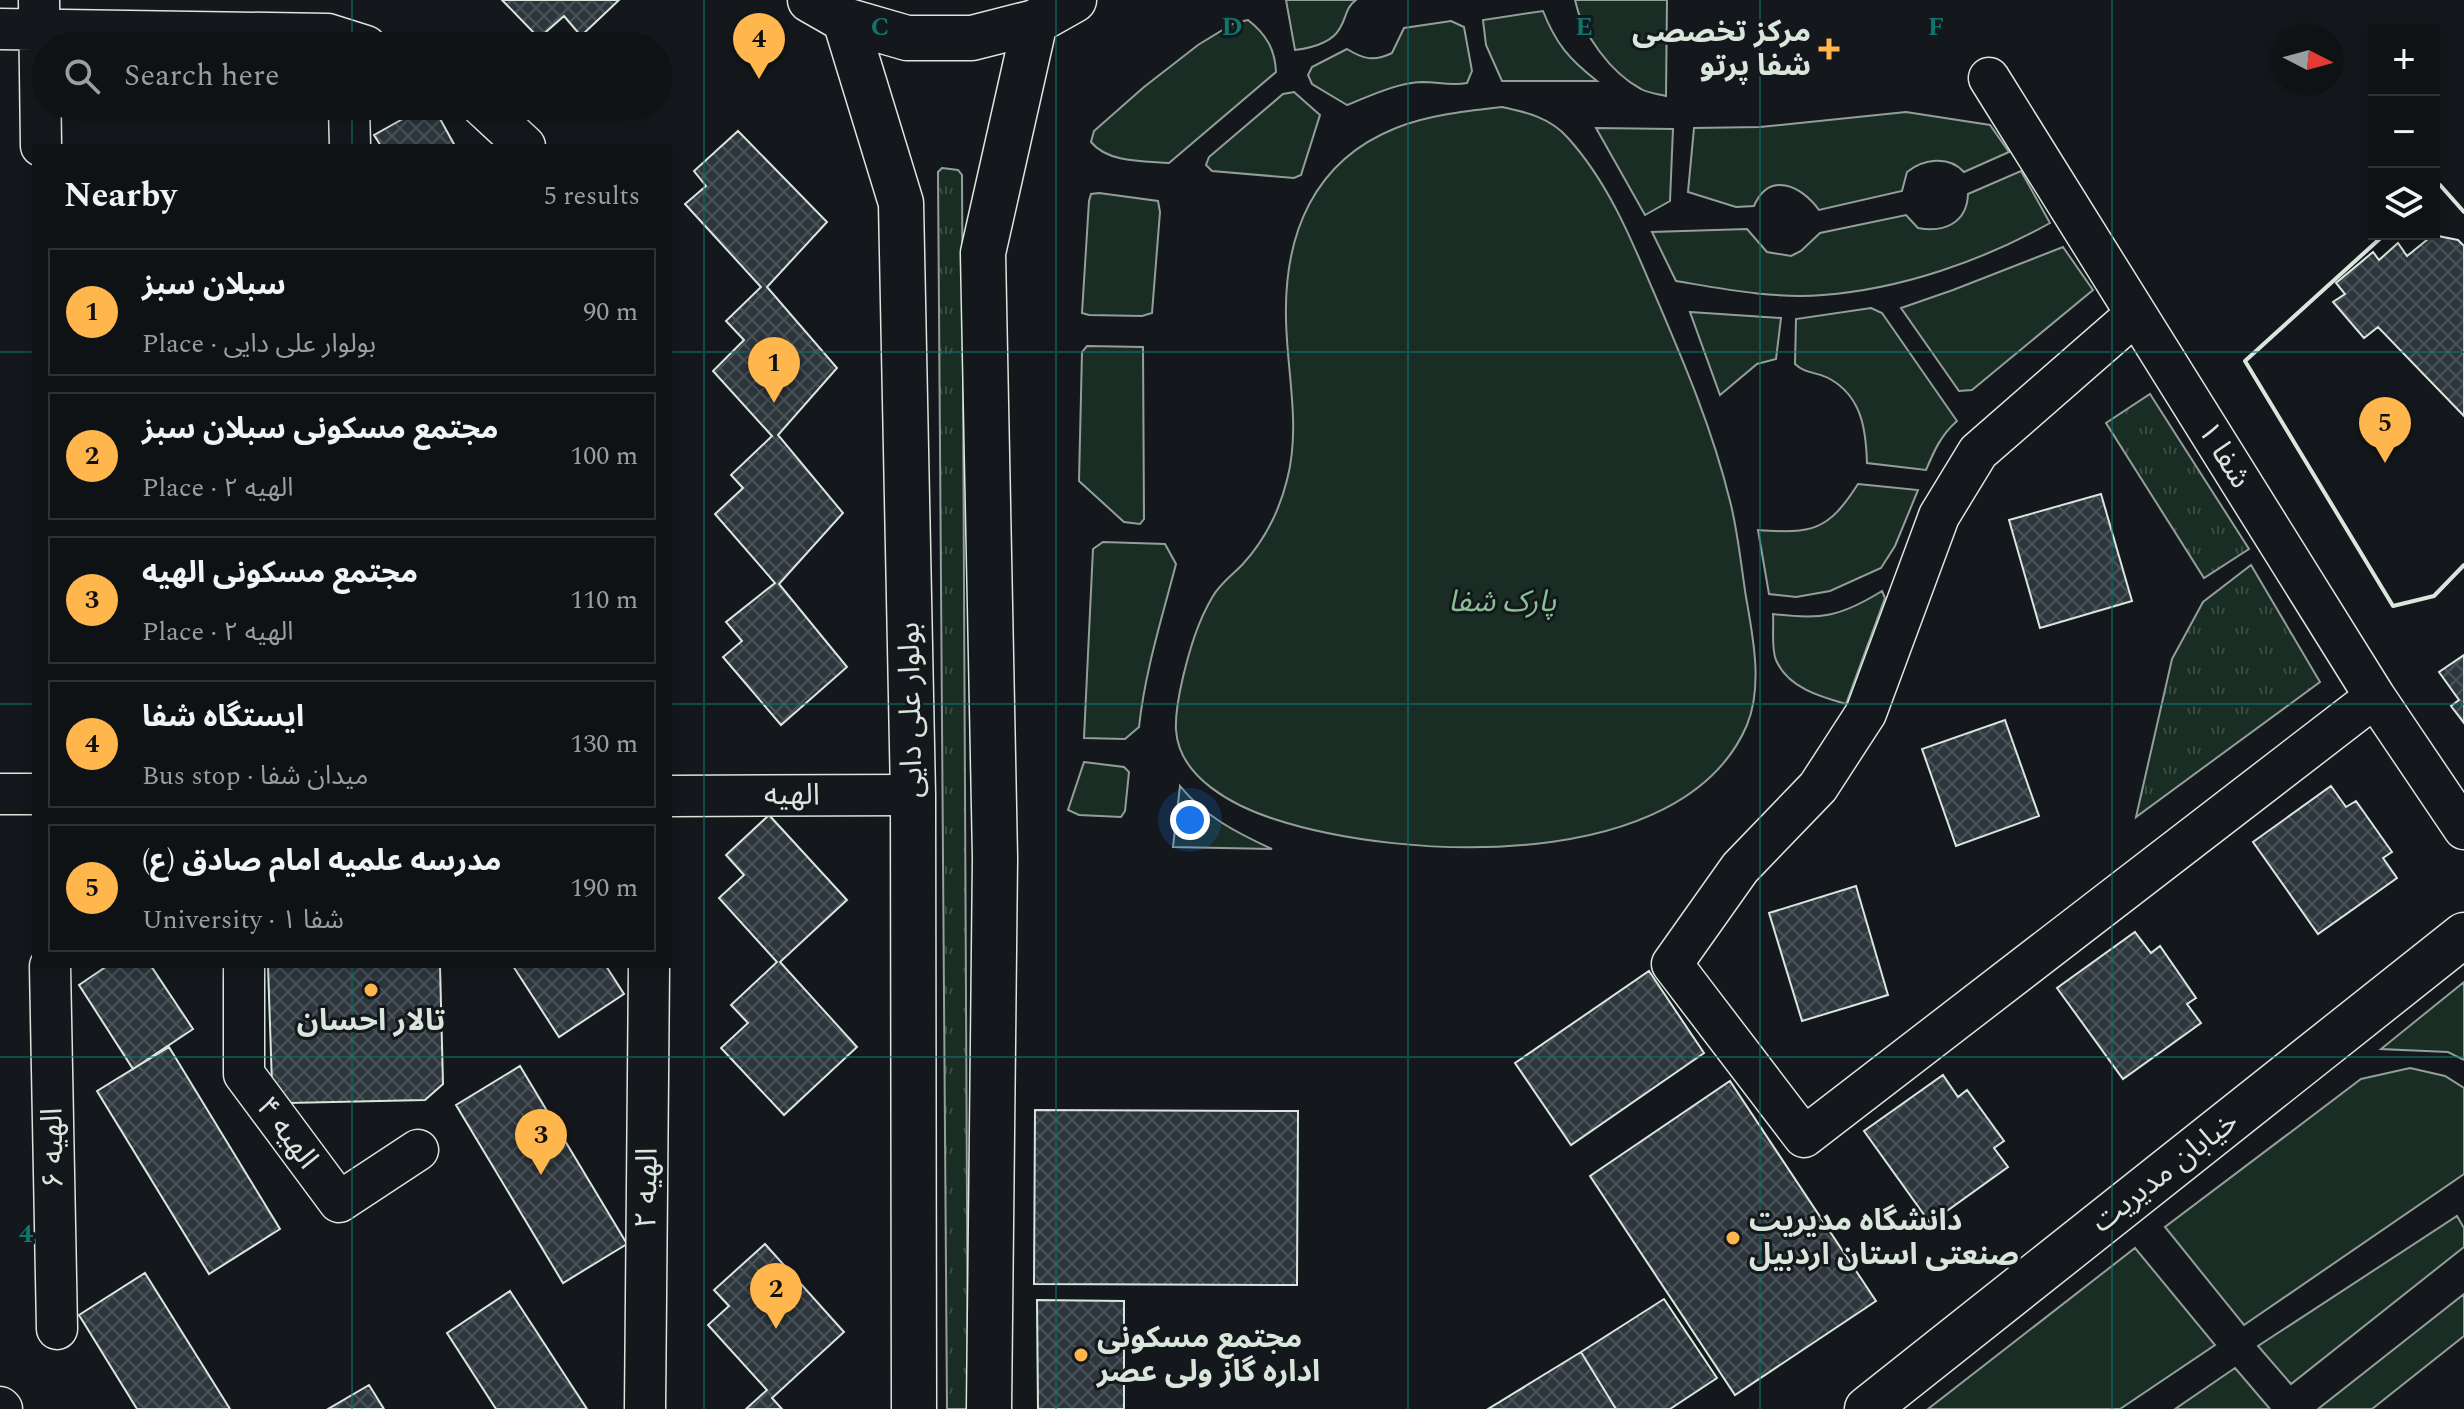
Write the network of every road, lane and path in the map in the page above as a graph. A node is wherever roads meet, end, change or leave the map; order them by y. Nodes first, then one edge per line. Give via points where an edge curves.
1 (1074, 0) edge
2 (828, 10) edge
3 (40, 15) edge
4 (1035, 22) junction
5 (0, 29) edge
6 (234, 32) edge
7 (1989, 78) dead end
8 (41, 120) edge
9 (349, 120) edge
10 (497, 120) edge
11 (41, 144) edge
12 (350, 144) edge
13 (523, 144) edge
14 (2136, 314) junction
15 (2375, 697) junction
16 (0, 794) edge
17 (32, 794) edge
18 (913, 795) junction
19 (672, 796) edge
20 (2464, 829) edge
21 (2464, 935) edge
22 (50, 968) edge
23 (244, 968) edge
24 (649, 968) edge
25 (418, 1150) dead end
26 (57, 1329) dead end
27 (645, 1409) edge
28 (914, 1409) edge
29 (989, 1409) edge
30 (1867, 1409) edge

1 - 4 main road
2 - 4 main road via 907,38 972,38
2 - 18 main road, بولوار علی دایی via 901,203
3 - 5 street
3 - 6 street
4 - 29 main road via 983,253 995,858
7 - 14 street, شفا ۱
8 - 11 street
9 - 12 street
10 - 13 street
14 - 15 street, شفا ۱
14 - 15 street via 1978,452 1939,516 1866,713 1818,787 1740,868 1672,964 1804,1137
15 - 20 street, شفا ۱
16 - 17 street
18 - 19 street, الهیه
18 - 28 main road, بولوار علی دایی
21 - 30 main road, خیابان مدیریت
22 - 26 street, الهیه ۶
23 - 25 street, الهیه ۴ via 244,1074 339,1202
24 - 27 street, الهیه ۲

